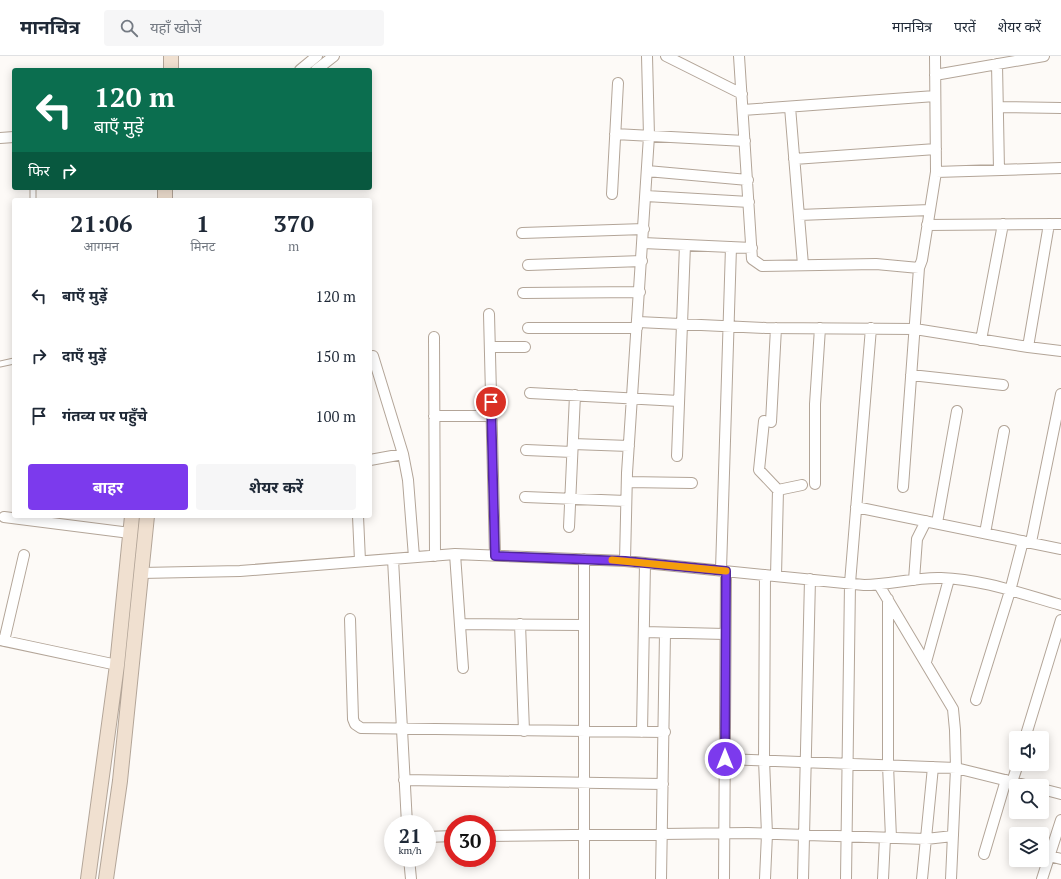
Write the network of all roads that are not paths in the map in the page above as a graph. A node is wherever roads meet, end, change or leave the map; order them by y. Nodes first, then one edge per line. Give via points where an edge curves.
1 (171, 56) edge
2 (317, 56) edge
3 (334, 56) edge
4 (647, 56) edge
5 (666, 56) edge
6 (739, 56) edge
7 (935, 56) edge
8 (1044, 56) edge
9 (997, 64) junction
10 (171, 68) edge
11 (302, 68) edge
12 (319, 68) edge
13 (935, 75) junction
14 (618, 83) dead end
15 (742, 94) junction
16 (935, 96) junction
17 (790, 107) junction
18 (998, 107) junction
19 (1061, 108) edge
20 (743, 110) junction
21 (615, 134) junction
22 (649, 136) junction
23 (12, 137) edge
24 (0, 138) edge
25 (745, 141) junction
26 (936, 148) junction
27 (794, 159) junction
28 (1061, 168) edge
29 (999, 170) junction
30 (647, 171) junction
31 (936, 172) junction
32 (748, 180) junction
33 (612, 194) dead end
34 (646, 196) junction
35 (749, 202) junction
36 (930, 210) junction
37 (799, 215) junction
38 (1003, 224) junction
39 (1048, 224) junction
40 (1061, 224) edge
41 (927, 225) junction
42 (644, 229) junction
43 (522, 233) dead end
44 (643, 243) junction
45 (685, 245) junction
46 (730, 247) junction
47 (752, 248) junction
48 (642, 261) junction
49 (528, 265) dead end
50 (803, 265) junction
51 (919, 268) junction
52 (640, 292) junction
53 (523, 293) dead end
54 (490, 314) dead end
55 (681, 324) junction
56 (637, 325) junction
57 (729, 326) junction
58 (528, 328) dead end
59 (776, 328) junction
60 (820, 328) junction
61 (871, 328) junction
62 (915, 329) junction
63 (434, 337) dead end
64 (981, 340) junction
65 (490, 347) junction
66 (525, 347) dead end
67 (1028, 347) junction
68 (1061, 351) edge
69 (373, 356) dead end
70 (12, 361) edge
71 (0, 364) edge
72 (911, 375) junction
73 (1003, 386) dead end
74 (530, 393) dead end
75 (1061, 394) edge
76 (575, 395) junction
77 (632, 399) junction
78 (679, 401) junction
79 (957, 412) dead end
80 (434, 416) junction
81 (492, 416) junction
82 (1004, 431) dead end
83 (629, 446) junction
84 (573, 448) junction
85 (526, 450) dead end
86 (403, 454) junction
87 (677, 456) dead end
88 (372, 460) edge
89 (627, 482) junction
90 (692, 483) dead end
91 (815, 484) dead end
92 (802, 485) dead end
93 (903, 487) dead end
94 (778, 490) junction
95 (525, 497) dead end
96 (570, 499) junction
97 (626, 501) junction
98 (856, 507) junction
99 (4, 517) dead end
100 (132, 518) edge
101 (147, 518) edge
102 (358, 518) edge
103 (926, 521) junction
104 (937, 523) junction
105 (569, 527) dead end
106 (130, 533) junction
107 (985, 533) junction
108 (1027, 542) junction
109 (1061, 549) edge
110 (455, 554) junction
111 (24, 555) dead end
112 (435, 556) junction
113 (495, 556) junction
114 (414, 557) junction
115 (393, 559) junction
116 (584, 559) junction
117 (360, 561) junction
118 (625, 561) junction
119 (645, 563) junction
120 (723, 570) junction
121 (141, 573) junction
122 (765, 574) junction
123 (776, 576) junction
124 (810, 579) junction
125 (949, 579) junction
126 (914, 580) junction
127 (850, 583) junction
128 (879, 585) junction
129 (1010, 591) junction
130 (888, 599) junction
131 (1061, 605) edge
132 (350, 619) dead end
133 (1061, 620) edge
134 (460, 624) junction
135 (520, 624) junction
136 (583, 625) junction
137 (644, 632) junction
138 (665, 633) junction
139 (725, 634) junction
140 (2, 640) edge
141 (926, 662) junction
142 (117, 665) junction
143 (463, 668) dead end
144 (976, 700) dead end
145 (402, 729) junction
146 (524, 731) junction
147 (583, 731) junction
148 (1027, 731) edge
149 (642, 732) junction
150 (665, 732) junction
151 (725, 759) junction
152 (764, 760) junction
153 (805, 762) junction
154 (847, 763) junction
155 (888, 765) junction
156 (932, 767) junction
157 (956, 768) junction
158 (404, 780) junction
159 (1009, 781) joint
160 (583, 784) junction
161 (664, 784) junction
162 (1049, 791) edge
163 (1061, 794) edge
164 (406, 815) edge
165 (1061, 820) edge
166 (725, 834) junction
167 (767, 834) junction
168 (584, 835) junction
169 (802, 835) junction
170 (496, 836) edge
171 (662, 836) junction
172 (953, 836) junction
173 (847, 837) junction
174 (888, 838) junction
175 (926, 839) junction
176 (984, 854) dead end
177 (1049, 856) joint
178 (1061, 858) edge
179 (410, 867) edge
180 (1046, 867) edge
181 (88, 879) edge
182 (106, 879) edge
183 (411, 879) edge
184 (584, 879) edge
185 (661, 879) edge
186 (724, 879) edge
187 (765, 879) edge
188 (803, 879) edge
189 (846, 879) edge
190 (883, 879) edge
191 (922, 879) edge
192 (951, 879) edge
193 (1042, 879) edge

1 - 10 main road
2 - 11 street
3 - 12 street
4 - 22 street
5 - 15 street
6 - 15 street
7 - 13 street
8 - 9 street
9 - 13 street
9 - 18 street
13 - 16 street
14 - 21 street
15 - 20 street
16 - 17 street
16 - 26 street
17 - 20 street
17 - 27 street
18 - 19 street
18 - 29 street
20 - 25 street
21 - 22 street
21 - 33 street
22 - 25 street
22 - 30 street
23 - 24 street
25 - 32 street
26 - 27 street
26 - 31 street
27 - 37 street
28 - 29 street
29 - 31 street
30 - 32 street
30 - 34 street
31 - 36 street
32 - 35 street
34 - 35 street
34 - 42 street
35 - 47 street
36 - 37 street
36 - 41 street
37 - 50 street
38 - 39 street
38 - 41 street
38 - 64 street
39 - 40 street
39 - 67 street
41 - 51 street
42 - 43 street
42 - 44 street
44 - 45 street
44 - 48 street
45 - 46 street
45 - 55 street
46 - 47 street
46 - 57 street
47 - 50 street via 752,259 762,266
48 - 49 street
48 - 52 street
50 - 51 street via 876,264
51 - 62 street
52 - 53 street
52 - 56 street
54 - 65 street
55 - 56 street
55 - 57 street
55 - 78 street
56 - 58 street
56 - 77 street
57 - 59 street
57 - 120 street
59 - 60 street
59 - 94 street via 768,421 759,470
60 - 61 street
60 - 91 street via 815,404
61 - 62 street
61 - 98 street
62 - 64 street
62 - 72 street
63 - 80 street
64 - 67 street
65 - 66 street
65 - 81 street
67 - 68 street
69 - 86 street
70 - 71 lane
72 - 73 street
72 - 93 street
74 - 76 street
75 - 108 street
76 - 77 street
76 - 84 street
77 - 78 street
77 - 83 street
78 - 87 street
79 - 104 street
80 - 81 street
80 - 112 street
81 - 113 street
82 - 107 street
83 - 84 street
83 - 89 street
84 - 85 street
84 - 96 street
86 - 88 street
86 - 114 street via 408,480
89 - 90 street
89 - 97 street
92 - 94 street
94 - 123 street
95 - 96 street
96 - 97 street
96 - 105 street
97 - 118 street
98 - 103 street
98 - 127 street
99 - 106 street
100 - 106 main road
101 - 121 main road
102 - 117 street
103 - 104 street
103 - 126 street via 917,539
104 - 107 street
106 - 142 main road
107 - 108 street
108 - 109 street
108 - 129 street
110 - 112 street
110 - 113 street
110 - 134 street
111 - 140 street
112 - 114 street
113 - 116 street
114 - 115 street
115 - 117 street
115 - 145 street
116 - 118 street
116 - 136 street
117 - 121 street via 240,571
118 - 119 street
119 - 120 street
119 - 137 street
120 - 122 street
120 - 139 street
121 - 182 main road via 120,781
122 - 123 street
122 - 152 street
123 - 124 street
124 - 127 street
124 - 153 street
125 - 126 street
125 - 129 street via 990,585
125 - 141 street
126 - 128 street
127 - 128 street
127 - 154 street
128 - 130 street
129 - 131 street
129 - 144 street
130 - 141 street
130 - 155 street
132 - 145 street via 355,724 361,728
133 - 148 street
134 - 135 street
134 - 143 street
135 - 136 street
135 - 146 street
136 - 147 street
137 - 138 street
137 - 149 street
138 - 139 street
138 - 150 street
139 - 151 street
140 - 142 street
141 - 157 street via 953,709
142 - 181 main road
145 - 146 street
145 - 158 street
146 - 147 street
147 - 149 street
147 - 160 street
149 - 150 street
150 - 161 street
151 - 152 street
151 - 166 street
152 - 153 street
152 - 167 street
153 - 154 street
153 - 169 street
154 - 155 street
154 - 173 street
155 - 156 street
155 - 174 street
156 - 157 street
156 - 175 street
157 - 159 street
157 - 172 street
158 - 160 street
158 - 164 street
159 - 176 street
160 - 161 street
160 - 168 street
161 - 171 street
162 - 163 street
165 - 177 street
166 - 167 street
166 - 171 street
166 - 186 street
167 - 169 street
167 - 187 street
168 - 170 street
168 - 171 street
168 - 184 street
169 - 173 street
169 - 188 street
171 - 185 street
172 - 175 street
172 - 192 street
173 - 174 street
173 - 189 street
174 - 175 street
174 - 190 street
175 - 191 street
177 - 178 street
179 - 183 street
180 - 193 street

